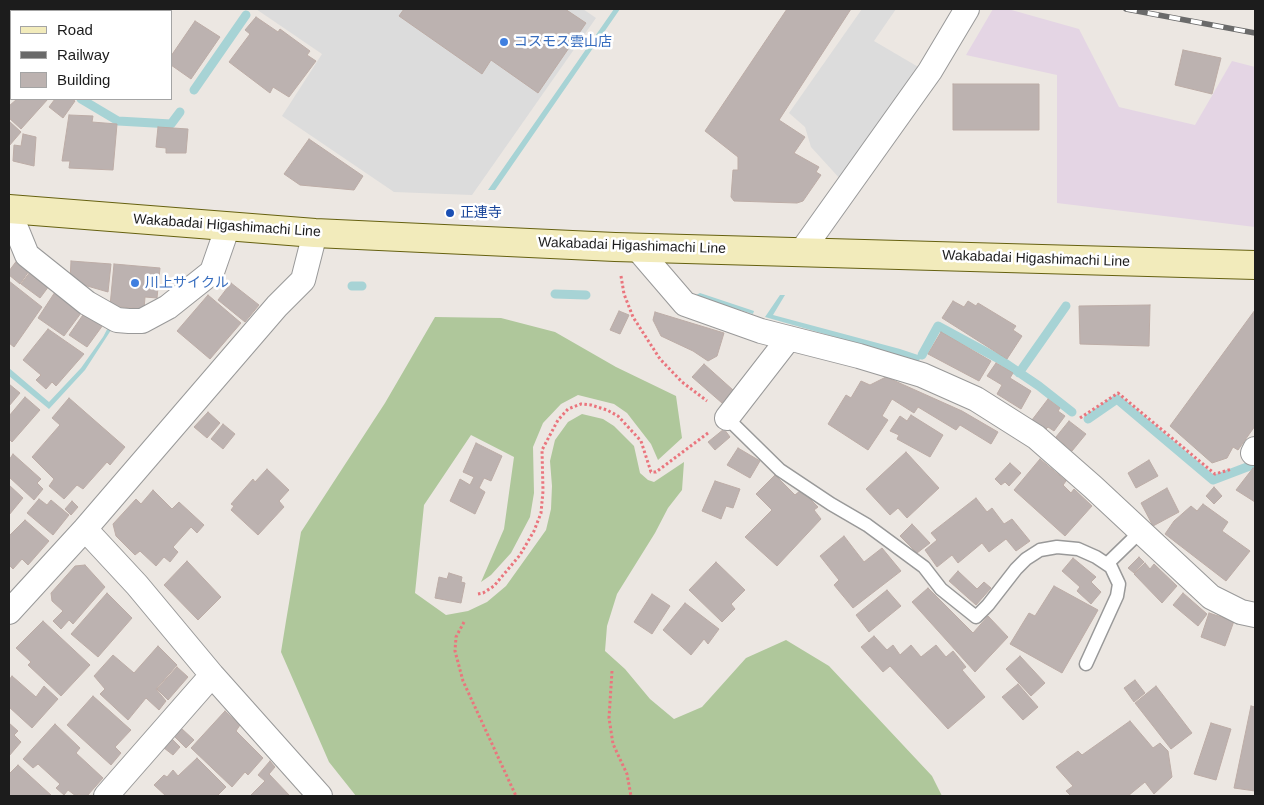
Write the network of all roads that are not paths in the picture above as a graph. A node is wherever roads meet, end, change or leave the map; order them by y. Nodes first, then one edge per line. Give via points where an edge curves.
1 (967, 9) edge
2 (9, 210) edge
3 (228, 226) junction
4 (315, 233) junction
5 (625, 247) junction
6 (801, 252) junction
7 (1255, 265) edge
8 (789, 338) junction
9 (728, 418) joint
10 (85, 529) junction
11 (1141, 531) junction
12 (1107, 564) junction
13 (12, 601) edge
14 (1255, 615) edge
15 (1086, 664) dead end
16 (212, 675) junction
17 (106, 796) edge
18 (320, 796) edge

1 - 6 street via 930,71
2 - 3 main road, Wakabadai Higashimachi Line
2 - 3 street via 27,255 87,302 117,320 129,321 142,321 168,307 212,272
3 - 4 main road, Wakabadai Higashimachi Line
4 - 5 main road, Wakabadai Higashimachi Line
4 - 10 street via 303,280
5 - 6 main road, Wakabadai Higashimachi Line
5 - 8 street via 686,304
6 - 7 main road, Wakabadai Higashimachi Line
8 - 9 street
8 - 11 street via 922,376 976,399 1036,437
9 - 12 lane via 780,470 867,525 924,567 941,589 976,617 1016,569 1040,550 1057,547 1078,549
10 - 13 street
10 - 16 street
11 - 12 lane
11 - 14 street via 1211,597 1241,612
12 - 15 lane via 1119,584 1117,596
16 - 17 street
16 - 18 street

